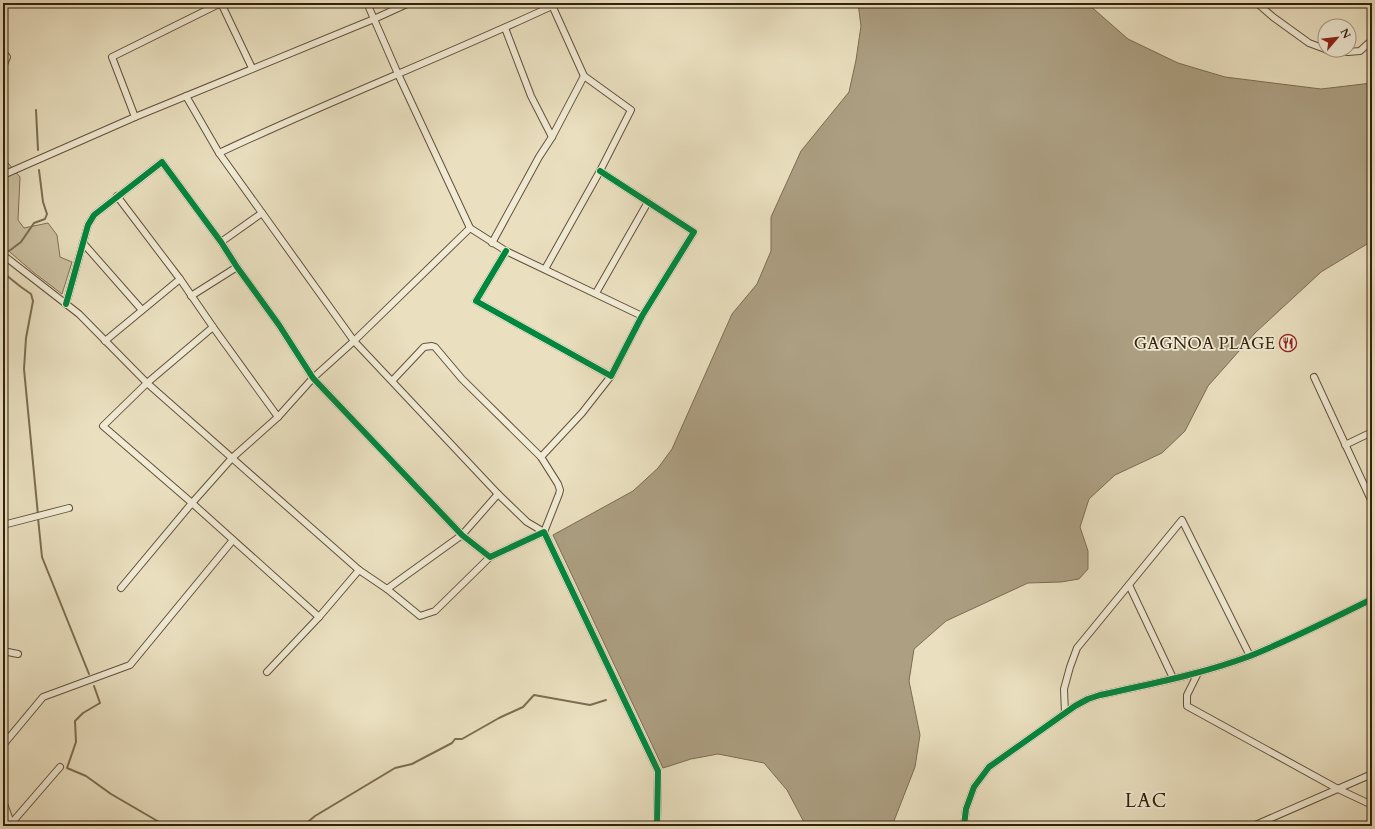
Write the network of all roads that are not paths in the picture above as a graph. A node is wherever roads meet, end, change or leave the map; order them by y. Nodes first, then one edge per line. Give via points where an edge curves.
1 (367, 3) edge
2 (409, 3) edge
3 (1258, 3) edge
4 (552, 4) edge
5 (374, 19) junction
6 (505, 28) junction
7 (1372, 40) edge
8 (1317, 47) edge
9 (1357, 51) edge
10 (3, 52) edge
11 (3, 67) edge
12 (252, 68) junction
13 (398, 74) junction
14 (584, 76) junction
15 (186, 96) junction
16 (135, 117) junction
17 (552, 137) junction
18 (219, 153) junction
19 (600, 171) junction
20 (3, 175) edge
21 (117, 196) junction
22 (648, 202) junction
23 (262, 212) junction
24 (470, 228) junction
25 (221, 242) junction
26 (492, 242) junction
27 (83, 243) junction
28 (506, 251) junction
29 (3, 255) edge
30 (237, 267) junction
31 (545, 269) junction
32 (180, 279) junction
33 (596, 293) junction
34 (191, 296) junction
35 (66, 304) junction
36 (142, 310) junction
37 (642, 316) junction
38 (213, 327) junction
39 (105, 341) junction
40 (354, 341) junction
41 (611, 376) junction
42 (1314, 377) dead end
43 (313, 378) junction
44 (392, 381) junction
45 (147, 383) junction
46 (278, 417) junction
47 (1372, 432) edge
48 (1345, 445) junction
49 (540, 457) junction
50 (232, 458) junction
51 (498, 494) junction
52 (192, 502) junction
53 (1372, 502) edge
54 (69, 508) dead end
55 (3, 525) edge
56 (544, 532) junction
57 (462, 535) junction
58 (233, 540) junction
59 (490, 557) junction
60 (358, 570) junction
61 (1128, 585) junction
62 (121, 588) dead end
63 (388, 589) junction
64 (1372, 599) edge
65 (319, 617) junction
66 (3, 651) edge
67 (18, 654) dead end
68 (1250, 656) junction
69 (267, 672) dead end
70 (1198, 673) junction
71 (1173, 678) junction
72 (1065, 713) junction
73 (3, 745) edge
74 (60, 766) dead end
75 (1372, 774) edge
76 (1338, 789) junction
77 (3, 801) edge
78 (1372, 805) edge
79 (11, 825) edge
80 (657, 826) edge
81 (964, 826) edge
82 (1253, 826) edge

1 - 5 street
2 - 5 street
3 - 8 street via 1272,17 1309,44
4 - 6 street
4 - 14 street
5 - 12 street
5 - 13 street
6 - 13 street
6 - 17 street via 530,96
7 - 9 street
10 - 11 street via 7,57
12 - 15 street
12 - 16 street via 221,3 112,57
13 - 18 street
13 - 24 street
14 - 17 street
14 - 19 street via 632,110
15 - 16 street
15 - 18 street
16 - 20 street
17 - 26 street
18 - 23 street
19 - 22 street
19 - 31 street
21 - 25 street via 162,162
21 - 27 street via 94,215
21 - 32 street
22 - 33 street
22 - 37 street via 694,232
23 - 25 street
23 - 40 street
24 - 26 street
24 - 40 street
25 - 30 street
26 - 28 street
27 - 35 street
27 - 36 street
28 - 31 street
28 - 41 street via 476,301
29 - 35 street
30 - 34 street
30 - 43 street
31 - 33 street
32 - 34 street
32 - 36 street
33 - 37 street
34 - 38 street
35 - 39 street
36 - 39 street
37 - 41 street
38 - 45 street
38 - 46 street
39 - 45 street
40 - 43 street
40 - 44 street
41 - 49 street via 582,413
42 - 48 street
43 - 46 street
43 - 57 street
44 - 49 street via 424,347 435,347 462,379
44 - 51 street
45 - 50 street
45 - 52 street via 103,426
46 - 50 street
47 - 48 street
48 - 53 street
49 - 56 street via 560,490
50 - 52 street
50 - 60 street
51 - 56 street via 526,522
51 - 57 street
52 - 58 street
52 - 62 street
54 - 55 street
56 - 59 street
56 - 80 street via 658,771
57 - 59 street
57 - 63 street
58 - 65 street
58 - 73 street via 130,665 43,697
59 - 63 street via 435,611 420,616
60 - 63 street
60 - 65 street
61 - 68 street via 1182,520
61 - 71 street
61 - 72 street via 1077,648 1064,689
64 - 68 street
65 - 69 street
66 - 67 street
68 - 70 street
70 - 71 street
70 - 76 street via 1187,695 1187,706
71 - 72 street via 1088,699
72 - 81 street via 989,768 974,787 966,809
74 - 79 street
75 - 76 street
76 - 78 street
76 - 82 street
77 - 79 street

